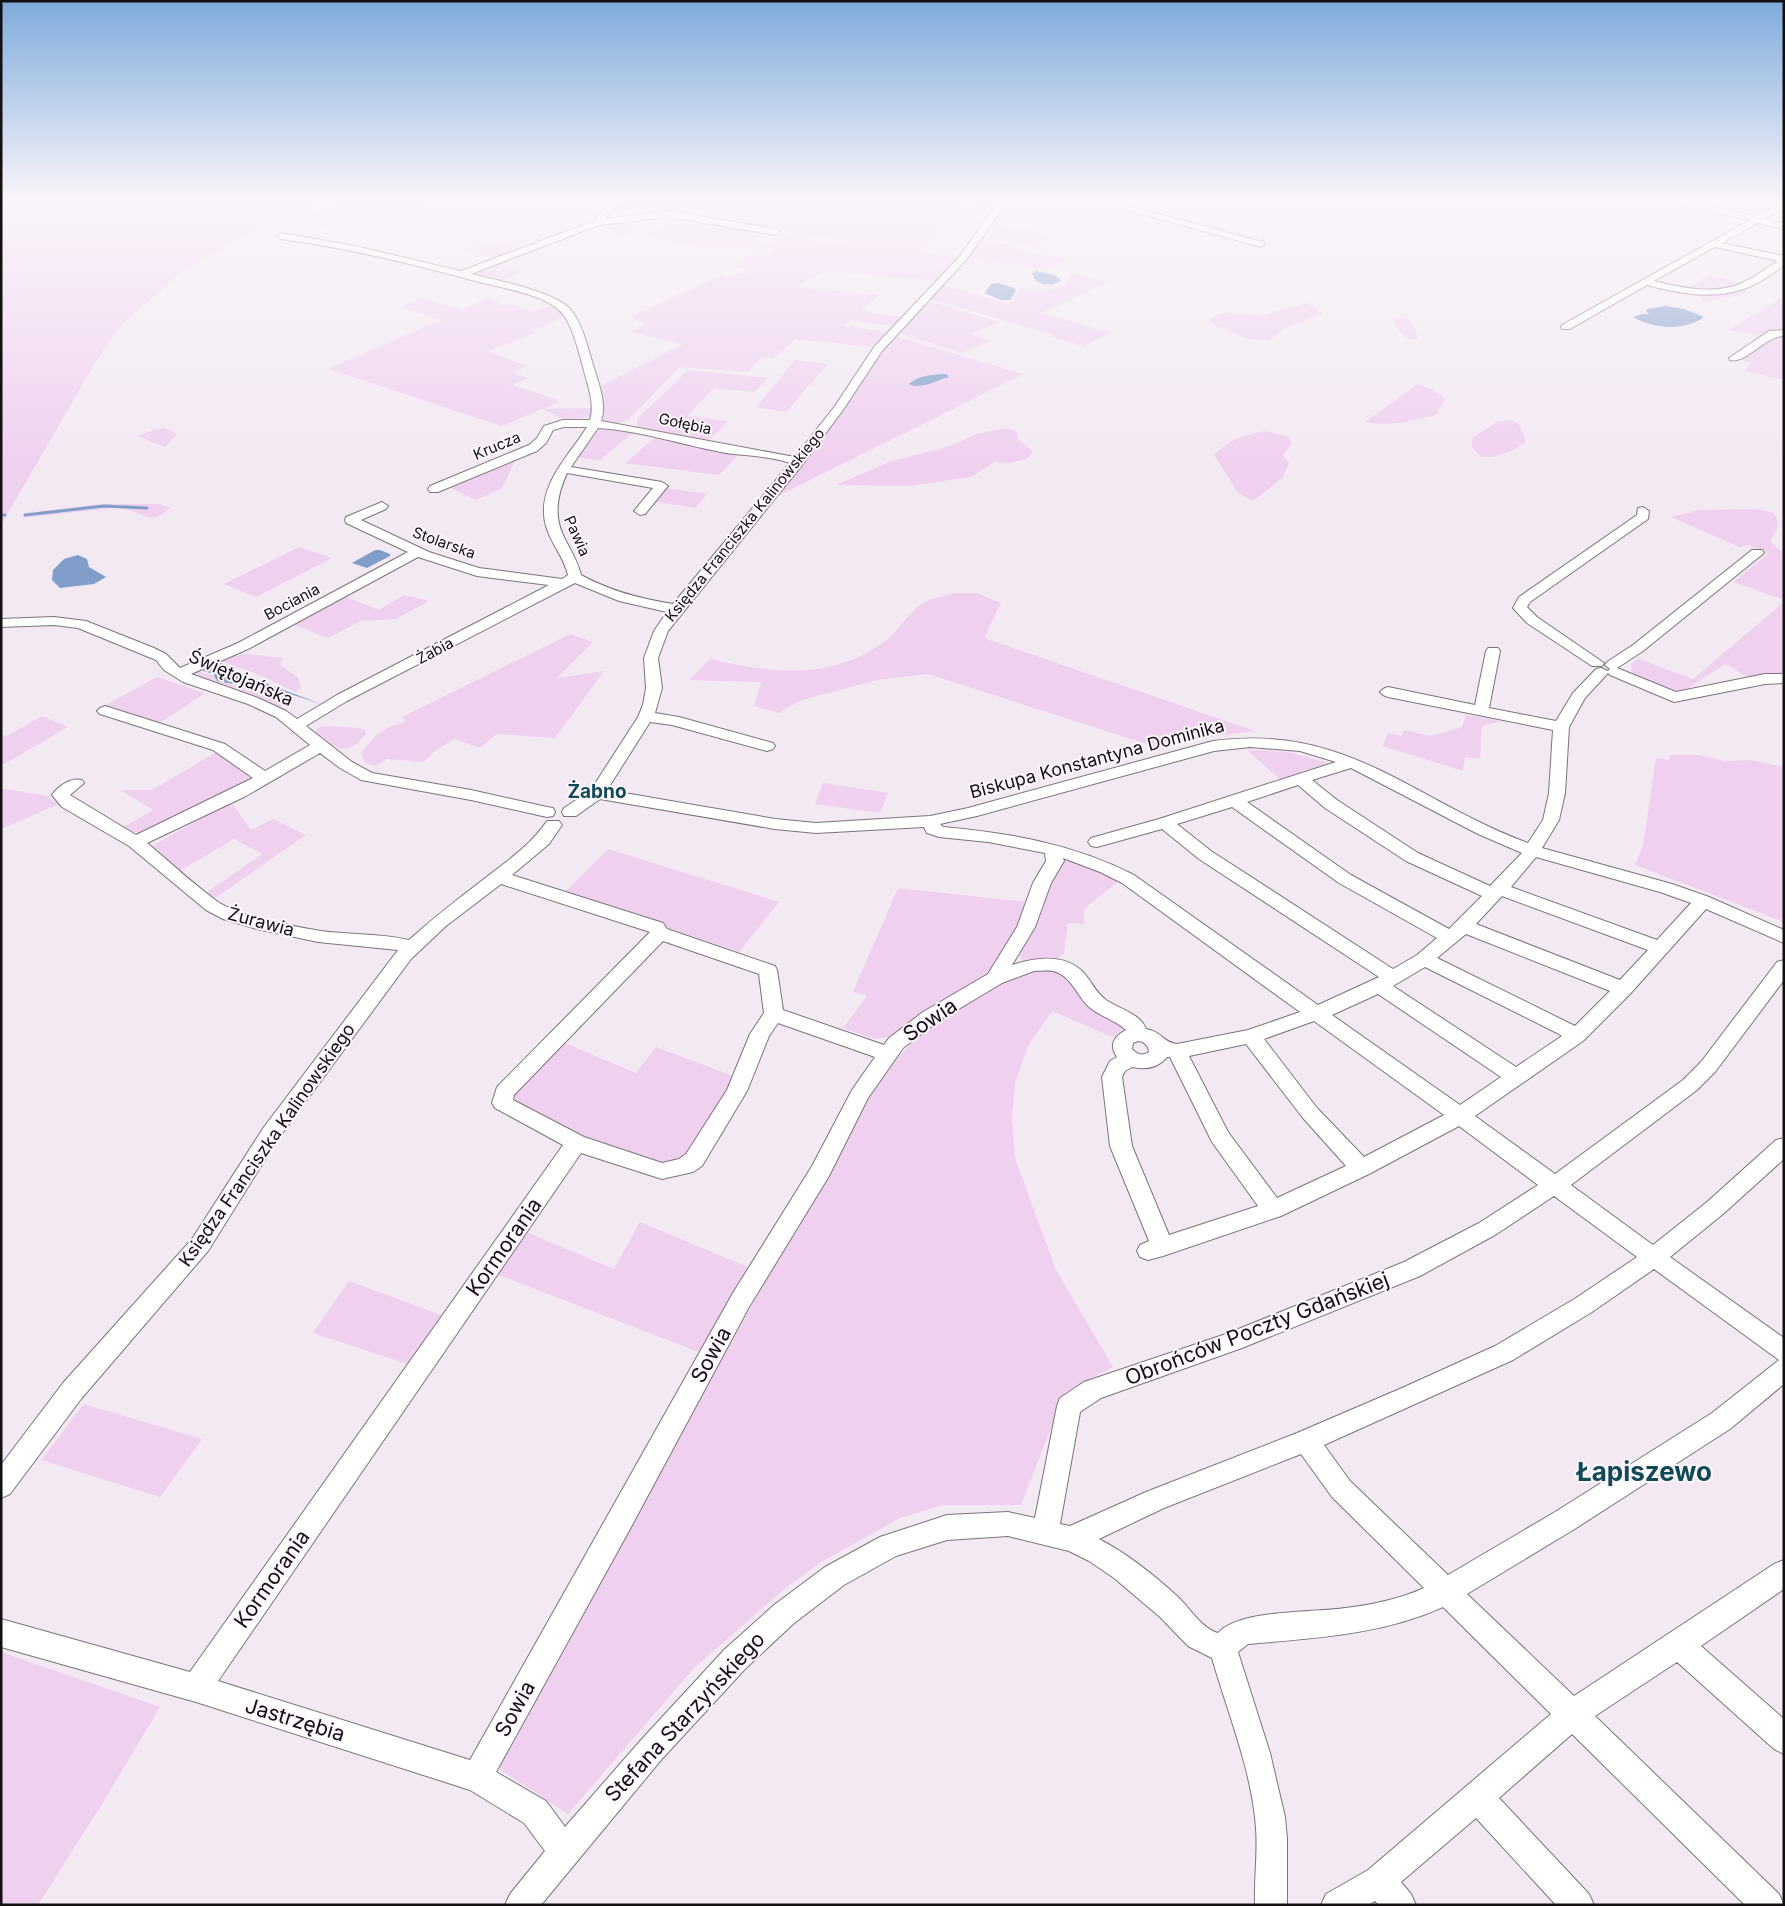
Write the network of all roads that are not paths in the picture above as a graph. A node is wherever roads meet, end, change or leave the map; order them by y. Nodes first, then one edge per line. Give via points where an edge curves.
1 (507, 287) edge
2 (936, 287) edge
3 (1637, 287) edge
4 (1666, 287) edge
5 (1741, 287) edge
6 (1566, 327) dead end
7 (1784, 333) edge
8 (1734, 358) dead end
9 (866, 368) joint
10 (594, 425) junction
11 (806, 451) junction
12 (769, 455) junction
13 (798, 462) junction
14 (563, 469) junction
15 (434, 489) dead end
16 (382, 506) dead end
17 (640, 510) dead end
18 (1643, 511) dead end
19 (418, 552) junction
20 (1757, 553) dead end
21 (570, 580) junction
22 (676, 609) junction
23 (1, 623) edge
24 (1493, 651) dead end
25 (1606, 668) junction
26 (178, 674) junction
27 (1784, 678) edge
28 (1388, 692) dead end
29 (105, 711) dead end
30 (1480, 711) junction
31 (646, 718) junction
32 (296, 726) junction
33 (1561, 727) junction
34 (320, 746) junction
35 (767, 746) dead end
36 (1352, 762) junction
37 (265, 778) junction
38 (1300, 779) junction
39 (76, 783) dead end
40 (597, 793) junction
41 (1235, 800) junction
42 (550, 819) junction
43 (930, 821) junction
44 (1165, 823) junction
45 (135, 842) junction
46 (1097, 842) dead end
47 (1053, 850) junction
48 (1533, 852) junction
49 (499, 877) junction
50 (1495, 891) junction
51 (1703, 901) junction
52 (1457, 931) junction
53 (660, 933) junction
54 (1784, 936) edge
55 (411, 947) junction
56 (1660, 948) junction
57 (1424, 959) junction
58 (1784, 966) edge
59 (996, 978) junction
60 (1386, 982) junction
61 (1623, 989) junction
62 (774, 1014) junction
63 (1316, 1014) junction
64 (1137, 1034) junction
65 (1251, 1036) junction
66 (1576, 1036) junction
67 (1168, 1050) junction
68 (888, 1054) junction
69 (1130, 1059) junction
70 (1516, 1078) junction
71 (1460, 1116) junction
72 (576, 1143) junction
73 (1780, 1156) edge
74 (1361, 1168) junction
75 (1555, 1185) junction
76 (1272, 1210) junction
77 (1156, 1249) joint
78 (1654, 1256) junction
79 (1784, 1352) edge
80 (1784, 1369) edge
81 (1306, 1441) junction
82 (1, 1486) edge
83 (1044, 1530) junction
84 (1071, 1539) junction
85 (1780, 1582) edge
86 (1445, 1592) junction
87 (1, 1632) edge
88 (1679, 1645) junction
89 (1223, 1648) junction
90 (196, 1688) junction
91 (1573, 1714) junction
92 (1784, 1739) edge
93 (476, 1777) junction
94 (1477, 1797) junction
95 (564, 1850) junction
96 (1379, 1881) junction
97 (522, 1905) edge
98 (1271, 1905) edge
99 (1337, 1905) edge
100 (1400, 1905) edge
101 (1578, 1905) edge
102 (1768, 1905) edge

1 - 10 street, Pawia via 564,309 569,316 594,384 598,411
2 - 9 street via 892,333
3 - 6 street
4 - 5 street via 1696,292
7 - 8 street via 1773,332
9 - 11 street, Księdza Franciszka Kalinowskiego
10 - 12 street, Gołębia via 625,426 719,448
10 - 14 street, Pawia
10 - 15 street, Krucza via 566,423 550,426 533,448
11 - 12 street, Gołębia
11 - 13 street, Księdza Franciszka Kalinowskiego
12 - 13 street, Gołębia
13 - 22 street, Księdza Franciszka Kalinowskiego
14 - 17 street via 662,486
14 - 21 street, Pawia via 554,494 551,520 573,566
16 - 19 street, Stolarska via 351,520
18 - 25 street via 1644,516 1524,600 1520,608 1532,620
19 - 21 street, Stolarska via 477,572
19 - 26 street, Bociania via 243,646
20 - 25 street via 1638,648
21 - 22 street, Pawia via 608,594
21 - 32 street, Żabia via 342,698
22 - 31 street, Księdza Franciszka Kalinowskiego via 654,646 651,658 654,688
23 - 26 street, Świętojańska via 54,621 81,624 150,651
24 - 30 street
25 - 27 street via 1674,697
25 - 33 street via 1578,696
26 - 32 street, Świętojańska via 270,709
28 - 30 street
29 - 37 street via 219,747
30 - 33 street
31 - 35 street via 673,720
31 - 40 street, Księdza Franciszka Kalinowskiego
32 - 34 street, Świętojańska
33 - 48 street via 1554,808
34 - 37 street
34 - 42 street, Świętojańska via 368,777 489,799
36 - 38 street
36 - 43 street, Biskupa Konstantyna Dominika via 1295,745 1229,744
36 - 48 street, Biskupa Konstantyna Dominika via 1482,830
37 - 45 street
38 - 41 street
38 - 50 street via 1331,804 1412,857
39 - 45 street, Żurawia via 60,795 68,803
40 - 42 street, Księdza Franciszka Kalinowskiego via 570,812 569,821
40 - 43 street, Biskupa Konstantyna Dominika via 801,827 843,828
41 - 44 street
41 - 52 street via 1345,879
42 - 49 street, Księdza Franciszka Kalinowskiego via 543,840
43 - 47 street via 932,829 939,832
44 - 46 street
44 - 60 street via 1205,855 1384,971
45 - 55 street, Żurawia via 224,913 248,922 323,937 368,939
47 - 59 street, Sowia via 1055,861 1042,883 1026,927
47 - 63 street via 1096,863 1128,879
48 - 50 street
48 - 51 street, Biskupa Konstantyna Dominika via 1626,876
49 - 53 street via 656,927
49 - 55 street, Księdza Franciszka Kalinowskiego
50 - 52 street
50 - 56 street
51 - 54 street, Biskupa Konstantyna Dominika
51 - 56 street
52 - 57 street
52 - 61 street via 1576,969
53 - 62 street via 768,970
53 - 72 street via 504,1092 502,1103
55 - 82 street, Księdza Franciszka Kalinowskiego via 271,1134 200,1245 72,1391
56 - 61 street
57 - 60 street
57 - 66 street
58 - 75 street, Obrońców Poczty Gdańskiej via 1708,1067 1690,1085
59 - 64 street, Sowia via 1032,966 1058,965 1075,975 1097,1004 1136,1026
59 - 68 street, Sowia via 930,1018 896,1043
60 - 63 street
60 - 70 street
61 - 66 street
62 - 68 street
62 - 72 street via 760,1034 737,1091 694,1160 685,1166 662,1171
63 - 65 street
63 - 71 street
64 - 67 street
64 - 69 street via 1124,1039 1121,1044 1121,1049
65 - 67 street
65 - 74 street via 1310,1112
66 - 70 street
67 - 69 street via 1151,1061
67 - 76 street via 1220,1136
68 - 93 street, Sowia via 859,1095 821,1170 741,1300 622,1520
69 - 77 street via 1117,1066 1112,1077 1121,1146
70 - 71 street
71 - 74 street
71 - 75 street
72 - 90 street, Kormorania
73 - 78 street
74 - 76 street
75 - 78 street
75 - 83 street, Obrońców Poczty Gdańskiej via 1487,1229 1412,1269 1234,1341 1093,1390 1069,1406
76 - 77 street
78 - 79 street
78 - 81 street via 1584,1305 1504,1353
80 - 86 street via 1713,1426
81 - 84 street via 1155,1500
81 - 86 street via 1341,1489
83 - 84 street, Stefana Starzyńskiego
83 - 95 street, Stefana Starzyńskiego via 985,1523 938,1528 894,1543 830,1580 762,1632 735,1658
84 - 89 street, Stefana Starzyńskiego via 1110,1560 1170,1608 1202,1640
85 - 88 street
86 - 89 street via 1423,1602 1354,1621 1246,1632 1232,1638
86 - 91 street
87 - 90 street, Jastrzębia
88 - 91 street
88 - 92 street
89 - 98 street via 1258,1764 1270,1818
90 - 93 street, Jastrzębia
91 - 94 street
91 - 102 street
93 - 95 street, Jastrzębia via 535,1812
94 - 96 street
94 - 101 street
95 - 97 street, Stefana Starzyńskiego
96 - 99 street
96 - 100 street

